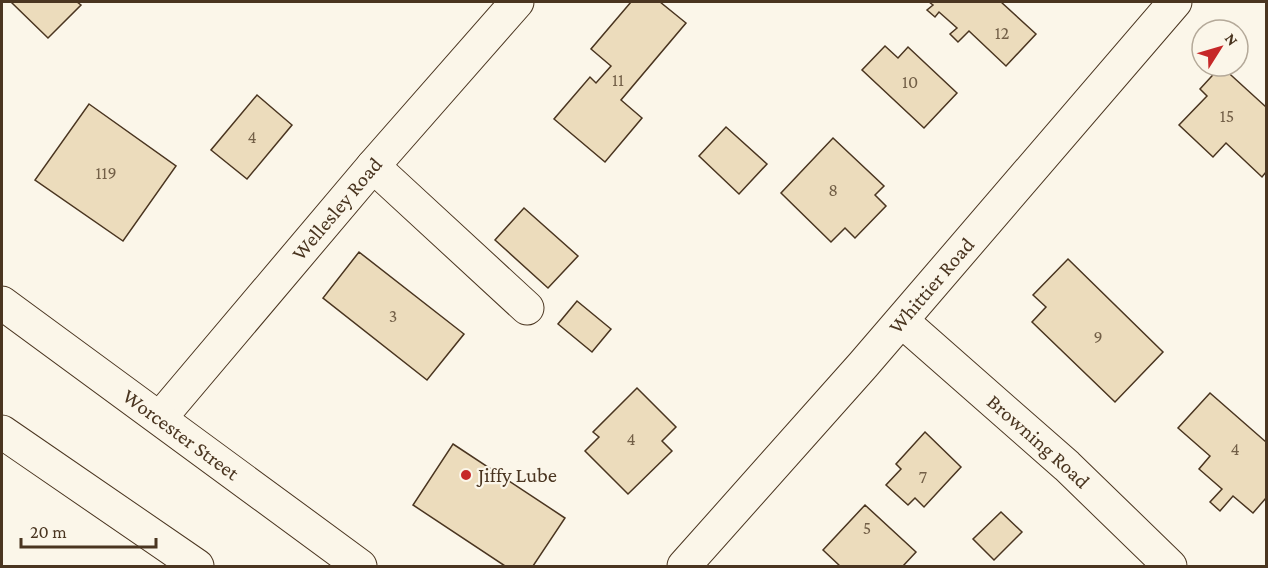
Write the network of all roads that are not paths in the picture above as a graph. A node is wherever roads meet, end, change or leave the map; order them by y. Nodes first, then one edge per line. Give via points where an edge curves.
1 (517, 2) edge
2 (1174, 2) edge
3 (373, 166) junction
4 (2, 303) edge
5 (527, 308) dead end
6 (902, 321) junction
7 (160, 418) junction
8 (2, 432) edge
9 (197, 567) edge
10 (360, 567) edge
11 (684, 567) edge
12 (1170, 567) edge

1 - 3 main road, Wellesley Road
2 - 6 main road, Whittier Road
3 - 5 main road
3 - 7 main road, Wellesley Road
4 - 7 main road, Worcester Street
6 - 11 main road, Whittier Road
6 - 12 main road, Browning Road via 1067,466
7 - 10 main road, Worcester Street
8 - 9 main road

